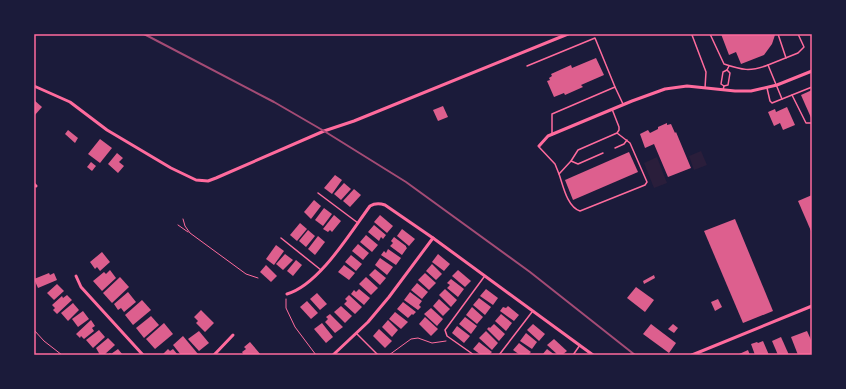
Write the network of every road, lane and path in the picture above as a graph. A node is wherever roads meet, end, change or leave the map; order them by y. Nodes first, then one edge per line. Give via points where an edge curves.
1 (568, 34) edge
2 (710, 34) edge
3 (778, 34) edge
4 (798, 34) edge
5 (692, 35) dead end
6 (786, 58) junction
7 (768, 65) junction
8 (527, 66) dead end
9 (728, 66) junction
10 (727, 70) junction
11 (812, 71) edge
12 (777, 85) junction
13 (34, 86) edge
14 (615, 87) junction
15 (812, 87) edge
16 (705, 88) junction
17 (723, 88) junction
18 (767, 88) junction
19 (792, 95) junction
20 (782, 99) junction
21 (623, 104) junction
22 (612, 109) junction
23 (812, 123) edge
24 (617, 133) junction
25 (552, 135) junction
26 (627, 140) junction
27 (539, 146) joint
28 (615, 148) dead end
29 (602, 153) dead end
30 (571, 161) junction
31 (559, 174) junction
32 (318, 193) dead end
33 (358, 223) junction
34 (190, 234) junction
35 (281, 238) dead end
36 (433, 238) junction
37 (321, 270) junction
38 (485, 275) junction
39 (76, 276) dead end
40 (258, 278) dead end
41 (287, 294) joint
42 (812, 306) edge
43 (533, 311) junction
44 (34, 330) edge
45 (356, 333) junction
46 (234, 335) dead end
47 (451, 338) junction
48 (580, 346) junction
49 (62, 355) edge
50 (143, 355) edge
51 (214, 355) edge
52 (316, 355) edge
53 (333, 355) edge
54 (378, 355) edge
55 (389, 355) edge
56 (474, 355) edge
57 (499, 355) edge
58 (573, 355) edge
59 (593, 355) edge
60 (692, 355) edge

1 - 13 street via 324,131 208,181 196,180 171,168 107,130 70,102
2 - 9 lane via 724,64
3 - 6 lane
4 - 6 lane via 804,47
5 - 16 lane via 706,72
6 - 7 lane
7 - 9 lane via 740,70
7 - 12 lane
8 - 14 lane via 595,38
9 - 10 lane
10 - 17 lane via 723,72
10 - 17 lane via 730,73 728,85
11 - 12 street
12 - 18 street
12 - 20 lane
14 - 21 lane
14 - 25 lane via 552,114
15 - 19 lane
16 - 17 street
16 - 21 street via 687,86 665,89
17 - 18 street via 751,91
18 - 20 lane via 771,102
19 - 20 lane
19 - 23 lane via 806,123
21 - 22 street
22 - 24 lane via 619,127
22 - 25 street
24 - 26 lane
24 - 30 lane via 578,150
25 - 27 street
26 - 28 lane
26 - 31 lane via 647,182 637,189 580,211 572,205
27 - 31 lane via 555,164
29 - 30 lane via 578,164
30 - 31 lane
32 - 33 lane
33 - 36 street via 370,206 385,204
33 - 37 street
34 - 34 path via 184,220 178,225
34 - 40 path via 246,274
35 - 37 lane
36 - 38 street
36 - 45 street via 389,297
37 - 41 street via 305,286
38 - 43 street
38 - 47 lane via 446,327 446,334
39 - 50 street via 81,287
41 - 52 path via 286,308 297,329
42 - 60 street
43 - 48 street
43 - 57 lane
44 - 49 path
45 - 53 street
45 - 54 lane
46 - 51 street
47 - 55 path via 432,344 418,338 411,339
47 - 56 lane
48 - 58 lane
48 - 59 street

